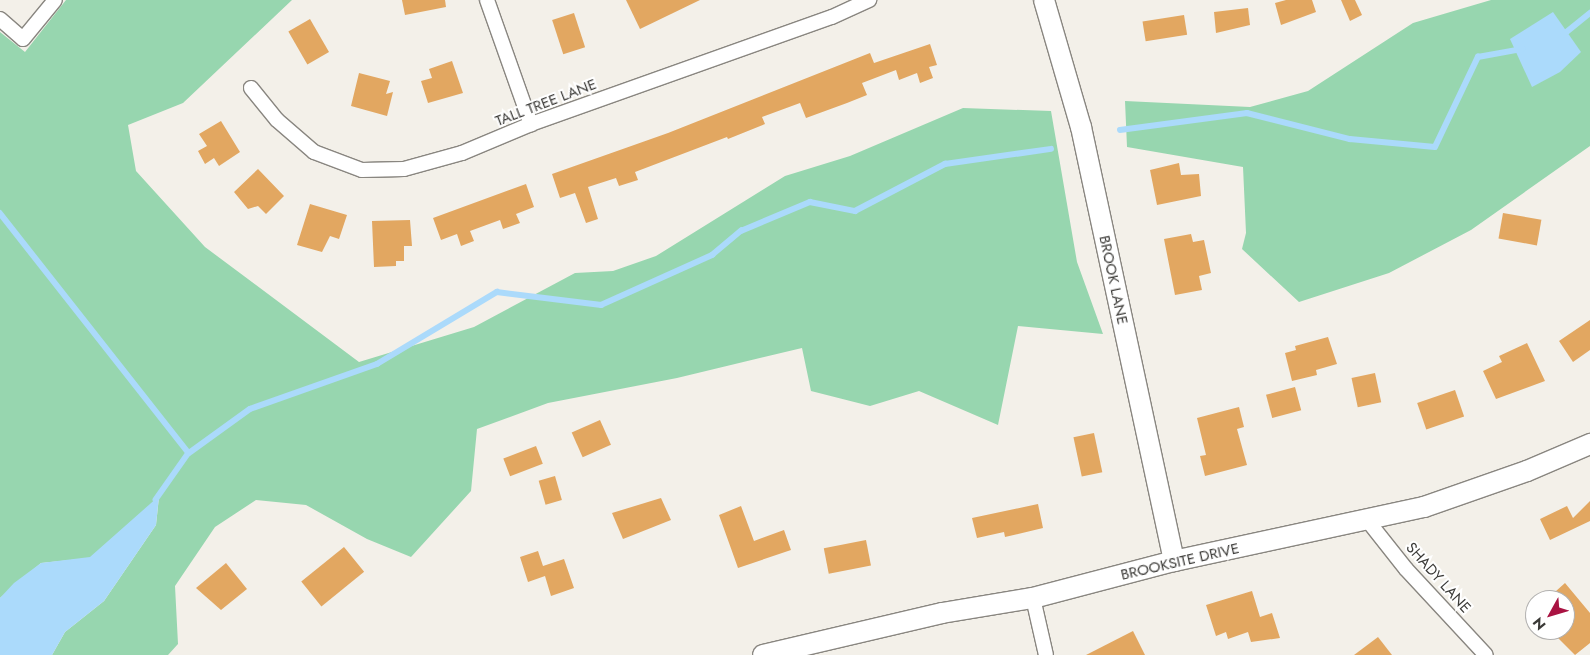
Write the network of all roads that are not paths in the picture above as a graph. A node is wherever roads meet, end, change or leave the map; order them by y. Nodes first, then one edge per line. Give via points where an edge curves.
1 (55, 0) edge
2 (487, 0) edge
3 (869, 0) edge
4 (1044, 0) edge
5 (0, 19) edge
6 (251, 88) dead end
7 (531, 124) junction
8 (1590, 444) edge
9 (1368, 521) junction
10 (1174, 561) junction
11 (1033, 598) junction
12 (763, 655) edge
13 (1046, 655) edge
14 (1486, 655) edge

1 - 5 street via 23,39
2 - 7 street
3 - 7 street, TALL TREE LANE via 832,17
4 - 10 street, BROOK LANE via 1081,127
6 - 7 street, TALL TREE LANE via 277,120 314,152 362,170 404,169 462,153
8 - 9 street, BROOKSITE DRIVE via 1475,491
9 - 10 street, BROOKSITE DRIVE
9 - 14 street, SHADY LANE via 1406,569
10 - 11 street, BROOKSITE DRIVE
11 - 12 street, BROOKSITE DRIVE via 942,613
11 - 13 street

